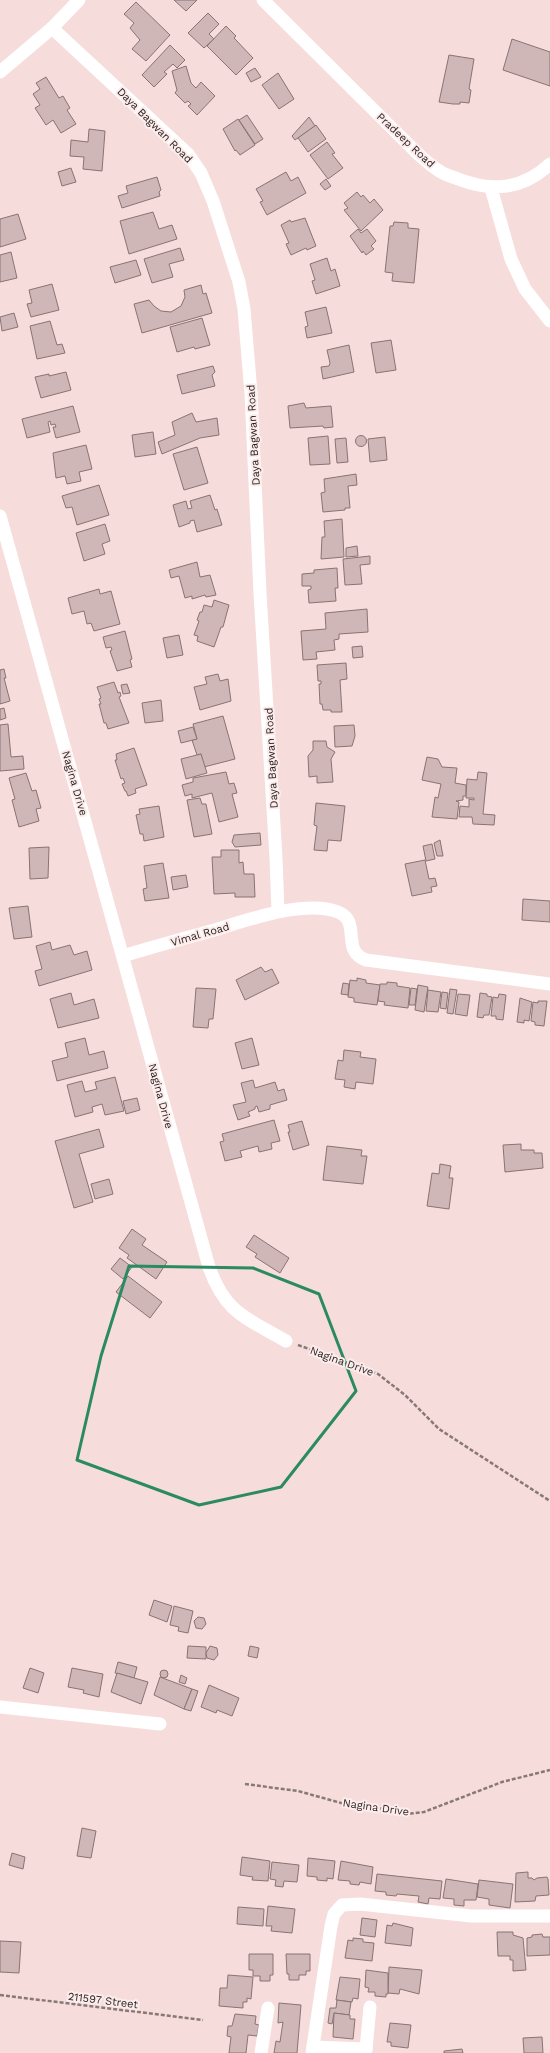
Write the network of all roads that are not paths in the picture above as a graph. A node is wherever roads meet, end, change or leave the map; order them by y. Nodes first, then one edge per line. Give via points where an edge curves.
1 (79, 0) edge
2 (263, 0) edge
3 (52, 28) junction
4 (0, 72) edge
5 (550, 164) edge
6 (491, 188) junction
7 (550, 321) edge
8 (0, 516) edge
9 (278, 911) junction
10 (123, 956) junction
11 (550, 984) edge
12 (286, 1341) road end
13 (0, 1707) edge
14 (160, 1724) dead end
15 (550, 1916) edge
16 (370, 2007) dead end
17 (268, 2008) dead end
18 (312, 2050) edge
19 (365, 2051) edge
20 (261, 2053) edge

1 - 3 street
2 - 6 street, Pradeep Road via 417,153 441,172
3 - 4 street
3 - 9 street, Daya Bagwan Road via 188,154 201,173 213,201 239,282 248,340
5 - 6 street via 531,178 514,185
6 - 7 street via 511,259 525,289
8 - 10 street, Nagina Drive
9 - 10 street, Vimal Road
9 - 11 street, Vimal Road via 328,909 343,914 350,925 354,952 366,960
10 - 12 street, Nagina Drive via 189,1198 216,1286 226,1302 238,1313
13 - 14 street
15 - 18 street via 471,1916 360,1904 342,1905 334,1914 330,1926
16 - 19 street
17 - 20 street
18 - 19 street

